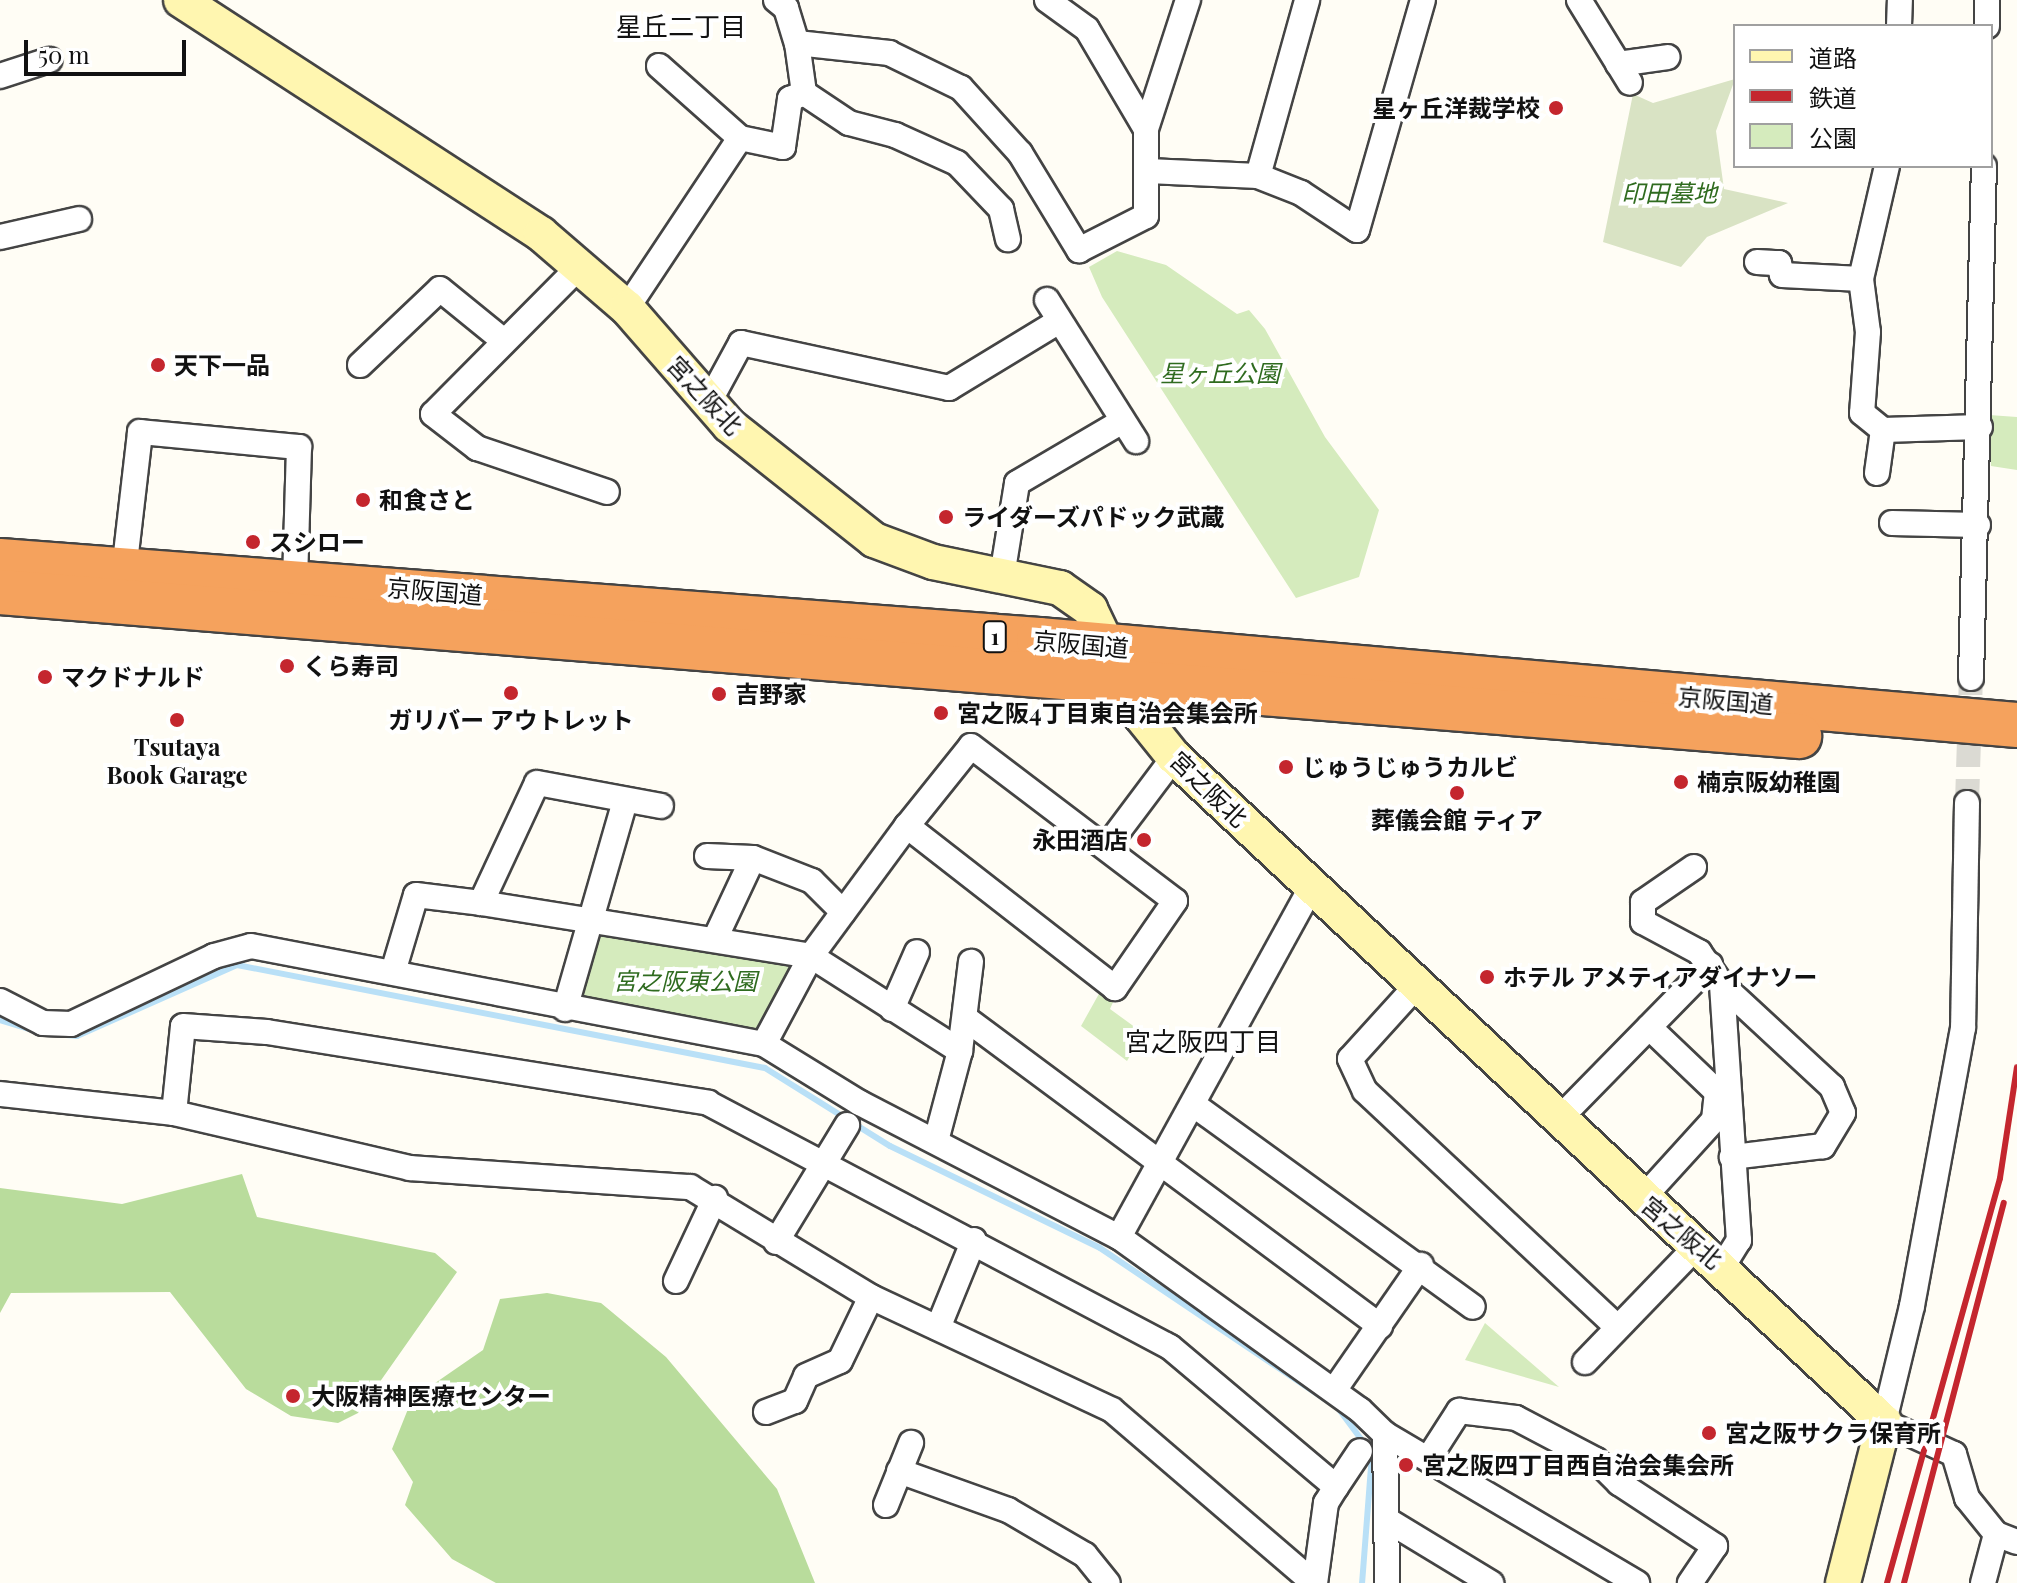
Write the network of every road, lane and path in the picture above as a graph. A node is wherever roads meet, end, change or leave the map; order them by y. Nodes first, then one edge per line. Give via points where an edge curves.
1 (181, 0) edge
2 (1047, 0) edge
3 (1188, 0) edge
4 (1307, 0) edge
5 (1423, 0) edge
6 (1579, 0) edge
7 (1900, 0) edge
8 (1987, 0) edge
9 (786, 3) edge
10 (1899, 24) edge
11 (1987, 24) edge
12 (797, 43) junction
13 (1668, 57) dead end
14 (49, 60) dead end
15 (659, 66) dead end
16 (0, 76) edge
17 (804, 93) junction
18 (1146, 129) junction
19 (740, 138) junction
20 (1887, 168) edge
21 (1984, 168) edge
22 (1148, 171) junction
23 (1258, 176) junction
24 (79, 219) dead end
25 (0, 237) edge
26 (1008, 239) dead end
27 (1757, 262) dead end
28 (579, 267) junction
29 (1861, 279) junction
30 (627, 308) junction
31 (504, 341) junction
32 (360, 365) dead end
33 (709, 402) junction
34 (1121, 422) junction
35 (1980, 427) junction
36 (1883, 430) junction
37 (1136, 441) dead end
38 (1877, 473) dead end
39 (607, 492) dead end
40 (1892, 523) dead end
41 (1978, 525) junction
42 (0, 561) edge
43 (124, 571) junction
44 (1002, 576) junction
45 (295, 580) junction
46 (0, 592) edge
47 (1117, 662) junction
48 (1971, 678) tunnel mouth
49 (2001, 738) edge
50 (1174, 757) junction
51 (625, 801) junction
52 (1967, 803) tunnel mouth
53 (661, 806) dead end
54 (907, 826) junction
55 (1108, 845) junction
56 (707, 856) dead end
57 (753, 858) junction
58 (1694, 867) dead end
59 (1311, 888) junction
60 (481, 903) junction
61 (843, 912) junction
62 (595, 921) junction
63 (715, 939) junction
64 (917, 952) dead end
65 (811, 956) junction
66 (971, 962) dead end
67 (393, 972) junction
68 (1716, 975) junction
69 (1418, 984) junction
70 (0, 1001) edge
71 (565, 1009) junction
72 (892, 1009) junction
73 (965, 1018) junction
74 (1649, 1027) junction
75 (764, 1044) junction
76 (960, 1051) junction
77 (0, 1094) edge
78 (1194, 1105) junction
79 (174, 1113) junction
80 (1559, 1119) junction
81 (847, 1125) dead end
82 (936, 1141) junction
83 (1732, 1157) junction
84 (824, 1163) junction
85 (1160, 1166) junction
86 (715, 1198) junction
87 (1642, 1199) junction
88 (1119, 1237) junction
89 (974, 1240) junction
90 (776, 1242) junction
91 (1694, 1249) junction
92 (1421, 1265) junction
93 (1723, 1266) junction
94 (676, 1281) dead end
95 (871, 1297) junction
96 (1473, 1307) dead end
97 (1380, 1326) junction
98 (1617, 1327) junction
99 (938, 1328) junction
100 (1585, 1362) dead end
101 (1335, 1389) junction
102 (766, 1412) dead end
103 (1884, 1422) junction
104 (1385, 1434) junction
105 (911, 1443) dead end
106 (1360, 1451) dead end
107 (1430, 1456) junction
108 (899, 1471) junction
109 (1336, 1487) junction
110 (886, 1505) dead end
111 (1387, 1520) junction
112 (2007, 1538) edge
113 (1628, 1580) edge
114 (1108, 1583) edge
115 (1315, 1583) edge
116 (1387, 1583) edge
117 (1491, 1583) edge
118 (1690, 1583) edge
119 (1843, 1583) edge
120 (1983, 1583) edge

1 - 28 street, 宮之阪北 via 456,173
2 - 18 street via 1087,29
3 - 18 street
4 - 23 street
5 - 23 street via 1357,230 1301,193
6 - 13 street via 1624,74
7 - 10 street
8 - 11 street
9 - 12 street
12 - 17 street
12 - 22 street via 889,53 961,88 1020,153 1079,250 1146,216
14 - 16 street
15 - 19 street
17 - 19 street via 790,99 783,147
17 - 26 street via 849,123 895,135 957,163 1001,209
18 - 22 street
19 - 30 street
20 - 29 street
21 - 35 street
22 - 23 street
24 - 25 street
27 - 29 street via 1779,263 1782,275
28 - 30 street, 宮之阪北
28 - 31 street
29 - 36 street via 1868,332 1862,413
30 - 33 street, 宮之阪北
31 - 32 street via 440,289
31 - 39 street via 433,414 477,448
33 - 34 street via 741,343 949,388 1053,311
33 - 44 street, 宮之阪北 via 812,497 874,540 933,562
34 - 37 street
34 - 44 street via 1017,483
35 - 36 street
35 - 41 street
36 - 38 street
40 - 41 street
41 - 48 street
42 - 43 highway, 京阪国道 / 1
43 - 45 highway, 京阪国道 / 1
43 - 45 street via 140,432 299,447
44 - 47 street, 宮之阪北 via 1060,588 1090,609
45 - 47 highway, 京阪国道 / 1
46 - 47 highway, 京阪国道 / 1
47 - 49 highway, 京阪国道 / 1 via 1541,717
47 - 50 street, 宮之阪北 via 1141,716
50 - 55 street
50 - 59 street, 宮之阪北
51 - 53 street
51 - 60 street via 537,783
51 - 62 street
52 - 103 street via 1963,1028 1912,1306
54 - 55 street via 971,746
54 - 55 street via 1115,988 1175,901
54 - 61 street
56 - 57 street
57 - 61 street via 812,881
57 - 63 street
58 - 68 street via 1643,902 1643,922 1699,952
59 - 69 street, 宮之阪北
59 - 78 street
60 - 62 street
60 - 67 street via 416,895
61 - 65 street
62 - 63 street
62 - 71 street
63 - 65 street
64 - 72 street
65 - 72 street
65 - 75 street
66 - 73 street
67 - 70 street via 251,946 214,956 71,1024 43,1023
67 - 71 street
68 - 74 street
68 - 83 street
68 - 83 street via 1832,1087 1843,1113 1823,1146
69 - 80 street, 宮之阪北
69 - 98 street via 1350,1059 1365,1091
71 - 75 street
72 - 76 street
73 - 76 street
73 - 85 street via 1064,1087
74 - 80 street
74 - 87 street via 1717,1092 1714,1120
75 - 82 street
76 - 82 street
77 - 79 street
78 - 85 street
78 - 92 street
79 - 84 street via 183,1026 267,1032 708,1103
79 - 86 street via 410,1168 690,1187
80 - 87 street, 宮之阪北
81 - 84 street
82 - 88 street
83 - 93 street via 1739,1240
84 - 89 street
84 - 90 street
85 - 88 street
85 - 97 street
86 - 90 street
86 - 94 street
87 - 91 street, 宮之阪北
88 - 101 street
89 - 99 street
89 - 109 street via 1170,1347
90 - 95 street
91 - 93 street, 宮之阪北
91 - 98 street
92 - 96 street
92 - 97 street
93 - 103 street, 宮之阪北
95 - 99 street
95 - 102 street via 840,1361 806,1376 795,1401
97 - 101 street
98 - 100 street
99 - 115 street via 1112,1410
101 - 104 street
103 - 112 street via 1954,1454 1967,1498
103 - 119 street
104 - 107 street
104 - 111 street
105 - 108 street
106 - 109 street
107 - 113 street
107 - 118 street via 1459,1411 1516,1418 1596,1460 1619,1483 1715,1546
108 - 110 street
108 - 114 street via 1008,1510 1085,1555
109 - 115 street via 1326,1503
111 - 116 street
111 - 117 street
112 - 120 street

